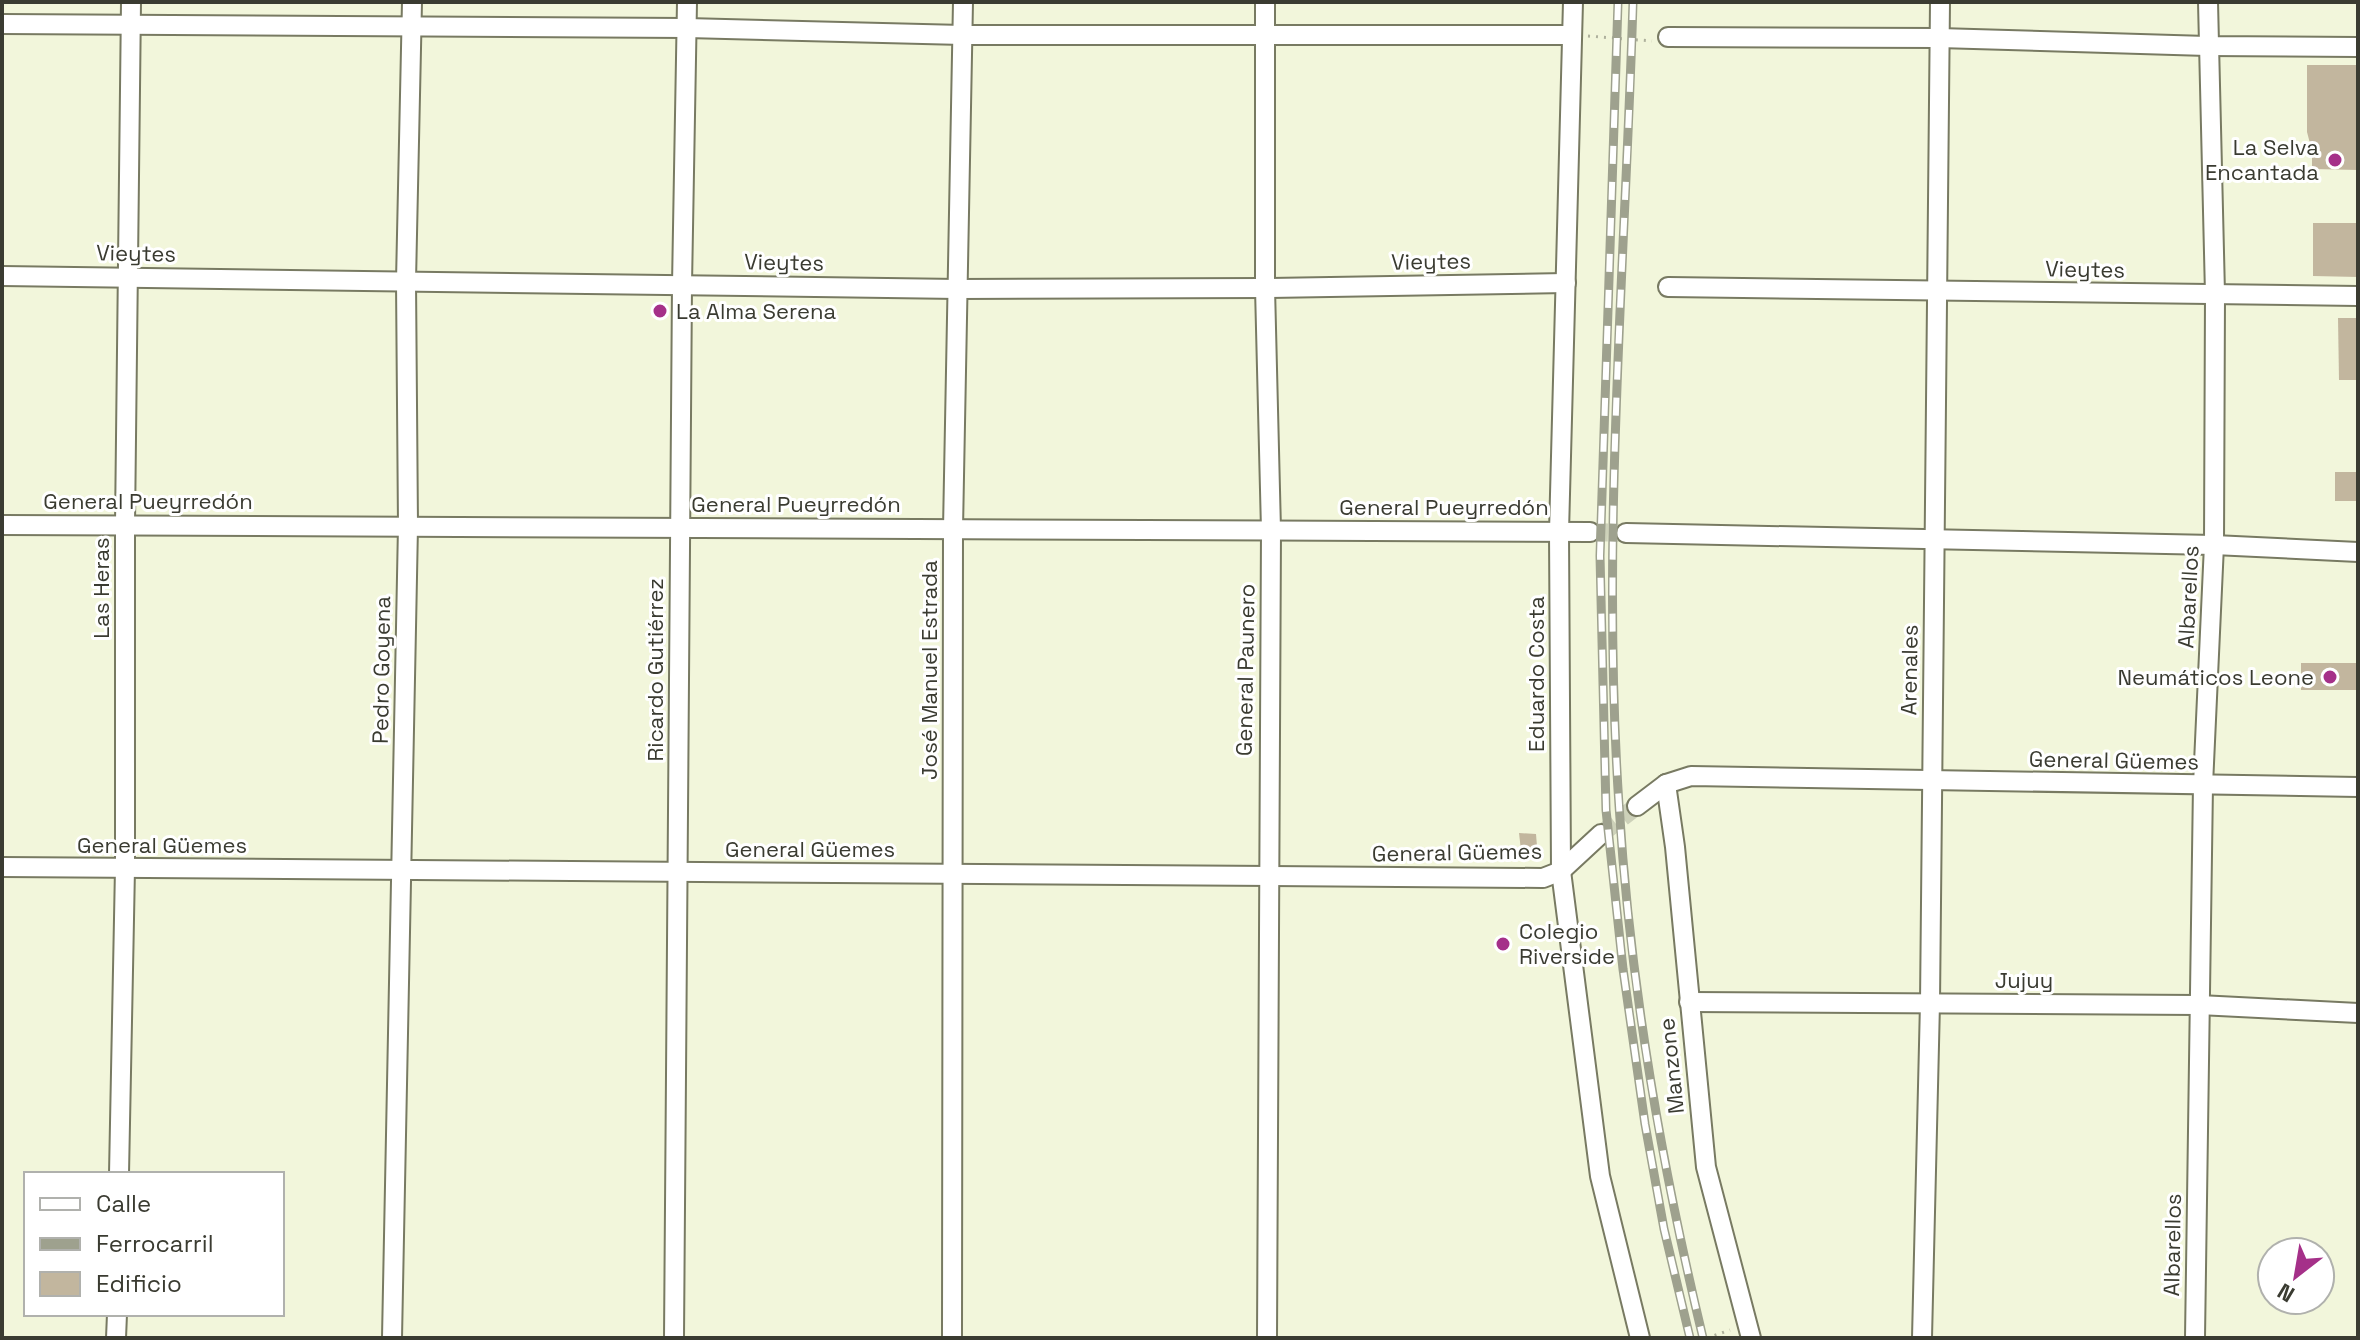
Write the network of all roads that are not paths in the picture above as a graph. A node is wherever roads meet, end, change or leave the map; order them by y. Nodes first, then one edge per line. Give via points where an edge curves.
1 (131, 2) edge
2 (412, 2) edge
3 (687, 2) edge
4 (963, 2) edge
5 (1265, 2) edge
6 (1573, 2) edge
7 (1940, 2) edge
8 (2208, 2) edge
9 (2, 24) edge
10 (131, 25) junction
11 (412, 26) junction
12 (687, 28) junction
13 (963, 35) junction
14 (1572, 35) junction
15 (1264, 36) junction
16 (1668, 37) road end
17 (1939, 38) junction
18 (2207, 46) junction
19 (2358, 47) edge
20 (2, 276) edge
21 (129, 277) junction
22 (406, 281) junction
23 (1566, 283) junction
24 (682, 285) junction
25 (1668, 287) dead end
26 (1265, 288) junction
27 (958, 289) junction
28 (1937, 291) junction
29 (2215, 294) junction
30 (2358, 296) edge
31 (2, 525) edge
32 (125, 525) junction
33 (408, 526) junction
34 (680, 528) junction
35 (953, 529) junction
36 (1271, 530) junction
37 (1559, 532) junction
38 (1590, 532) tunnel mouth
39 (1626, 533) tunnel mouth
40 (1935, 539) junction
41 (2214, 545) junction
42 (2358, 552) edge
43 (1932, 782) junction
44 (1666, 784) junction
45 (2203, 785) junction
46 (2358, 787) edge
47 (1637, 806) tunnel mouth
48 (1601, 834) tunnel mouth
49 (2, 867) edge
50 (125, 868) junction
51 (402, 870) junction
52 (1561, 871) junction
53 (678, 872) junction
54 (954, 874) junction
55 (1267, 876) junction
56 (1689, 1002) junction
57 (1930, 1003) junction
58 (2199, 1005) junction
59 (2358, 1013) edge
60 (119, 1172) edge
61 (117, 1316) edge
62 (1749, 1331) edge
63 (116, 1338) edge
64 (392, 1338) edge
65 (674, 1338) edge
66 (952, 1338) edge
67 (1267, 1338) edge
68 (1640, 1338) edge
69 (1922, 1338) edge
70 (2195, 1338) edge

1 - 10 street, Las Heras
2 - 11 street, Pedro Goyena
3 - 12 street, Ricardo Gutiérrez
4 - 13 street, José Manuel Estrada
5 - 15 street, General Paunero
6 - 14 street, Eduardo Costa
7 - 17 street, Arenales
8 - 18 street, Albarellos
9 - 10 street
10 - 11 street
10 - 21 street, Las Heras
11 - 12 street
11 - 22 street, Pedro Goyena
12 - 13 street
12 - 24 street, Ricardo Gutiérrez
13 - 15 street
13 - 27 street, José Manuel Estrada
14 - 15 street
14 - 23 street, Eduardo Costa
15 - 26 street, General Paunero
16 - 17 street
17 - 18 street
17 - 28 street, Arenales
18 - 19 street
18 - 29 street, Albarellos
20 - 21 street, Vieytes
21 - 22 street, Vieytes
21 - 32 street, Las Heras
22 - 24 street, Vieytes
22 - 33 street, Pedro Goyena
23 - 26 street, Vieytes
23 - 37 street, Eduardo Costa
24 - 27 street, Vieytes
24 - 34 street, Ricardo Gutiérrez
25 - 28 street, Vieytes
26 - 27 street, Vieytes
26 - 36 street, General Paunero
27 - 35 street, José Manuel Estrada
28 - 29 street, Vieytes
28 - 40 street, Arenales
29 - 30 street, Vieytes
29 - 41 street, Albarellos
31 - 32 street, General Pueyrredón
32 - 33 street, General Pueyrredón
32 - 50 street, Las Heras
33 - 34 street, General Pueyrredón
33 - 51 street, Pedro Goyena
34 - 35 street, General Pueyrredón
34 - 53 street, Ricardo Gutiérrez
35 - 36 street, General Pueyrredón
35 - 54 street, José Manuel Estrada
36 - 37 street, General Pueyrredón
36 - 55 street, General Paunero
37 - 38 street, General Pueyrredón
37 - 52 street, Eduardo Costa
39 - 40 street
40 - 41 street
40 - 43 street, Arenales
41 - 42 street
41 - 45 street, Albarellos
43 - 44 street, General Güemes via 1691,776
43 - 45 street, General Güemes
43 - 57 street, Arenales
44 - 47 street, General Güemes
44 - 56 street, Manzone
45 - 46 street, General Güemes
45 - 58 street, Albarellos
48 - 52 street, General Güemes
49 - 50 street, General Güemes
50 - 51 street, General Güemes
50 - 60 street, Las Heras
51 - 53 street, General Güemes
51 - 64 street, Pedro Goyena
52 - 55 street, General Güemes via 1543,878
52 - 68 street, Eduardo Costa via 1600,1176
53 - 54 street, General Güemes
53 - 65 street, Ricardo Gutiérrez
54 - 55 street, General Güemes
54 - 66 street, José Manuel Estrada
55 - 67 street, General Paunero
56 - 57 street, Jujuy
56 - 62 street, Manzone via 1706,1167
57 - 58 street, Jujuy
57 - 69 street, Arenales
58 - 59 street, Jujuy
58 - 70 street, Albarellos
61 - 63 street

